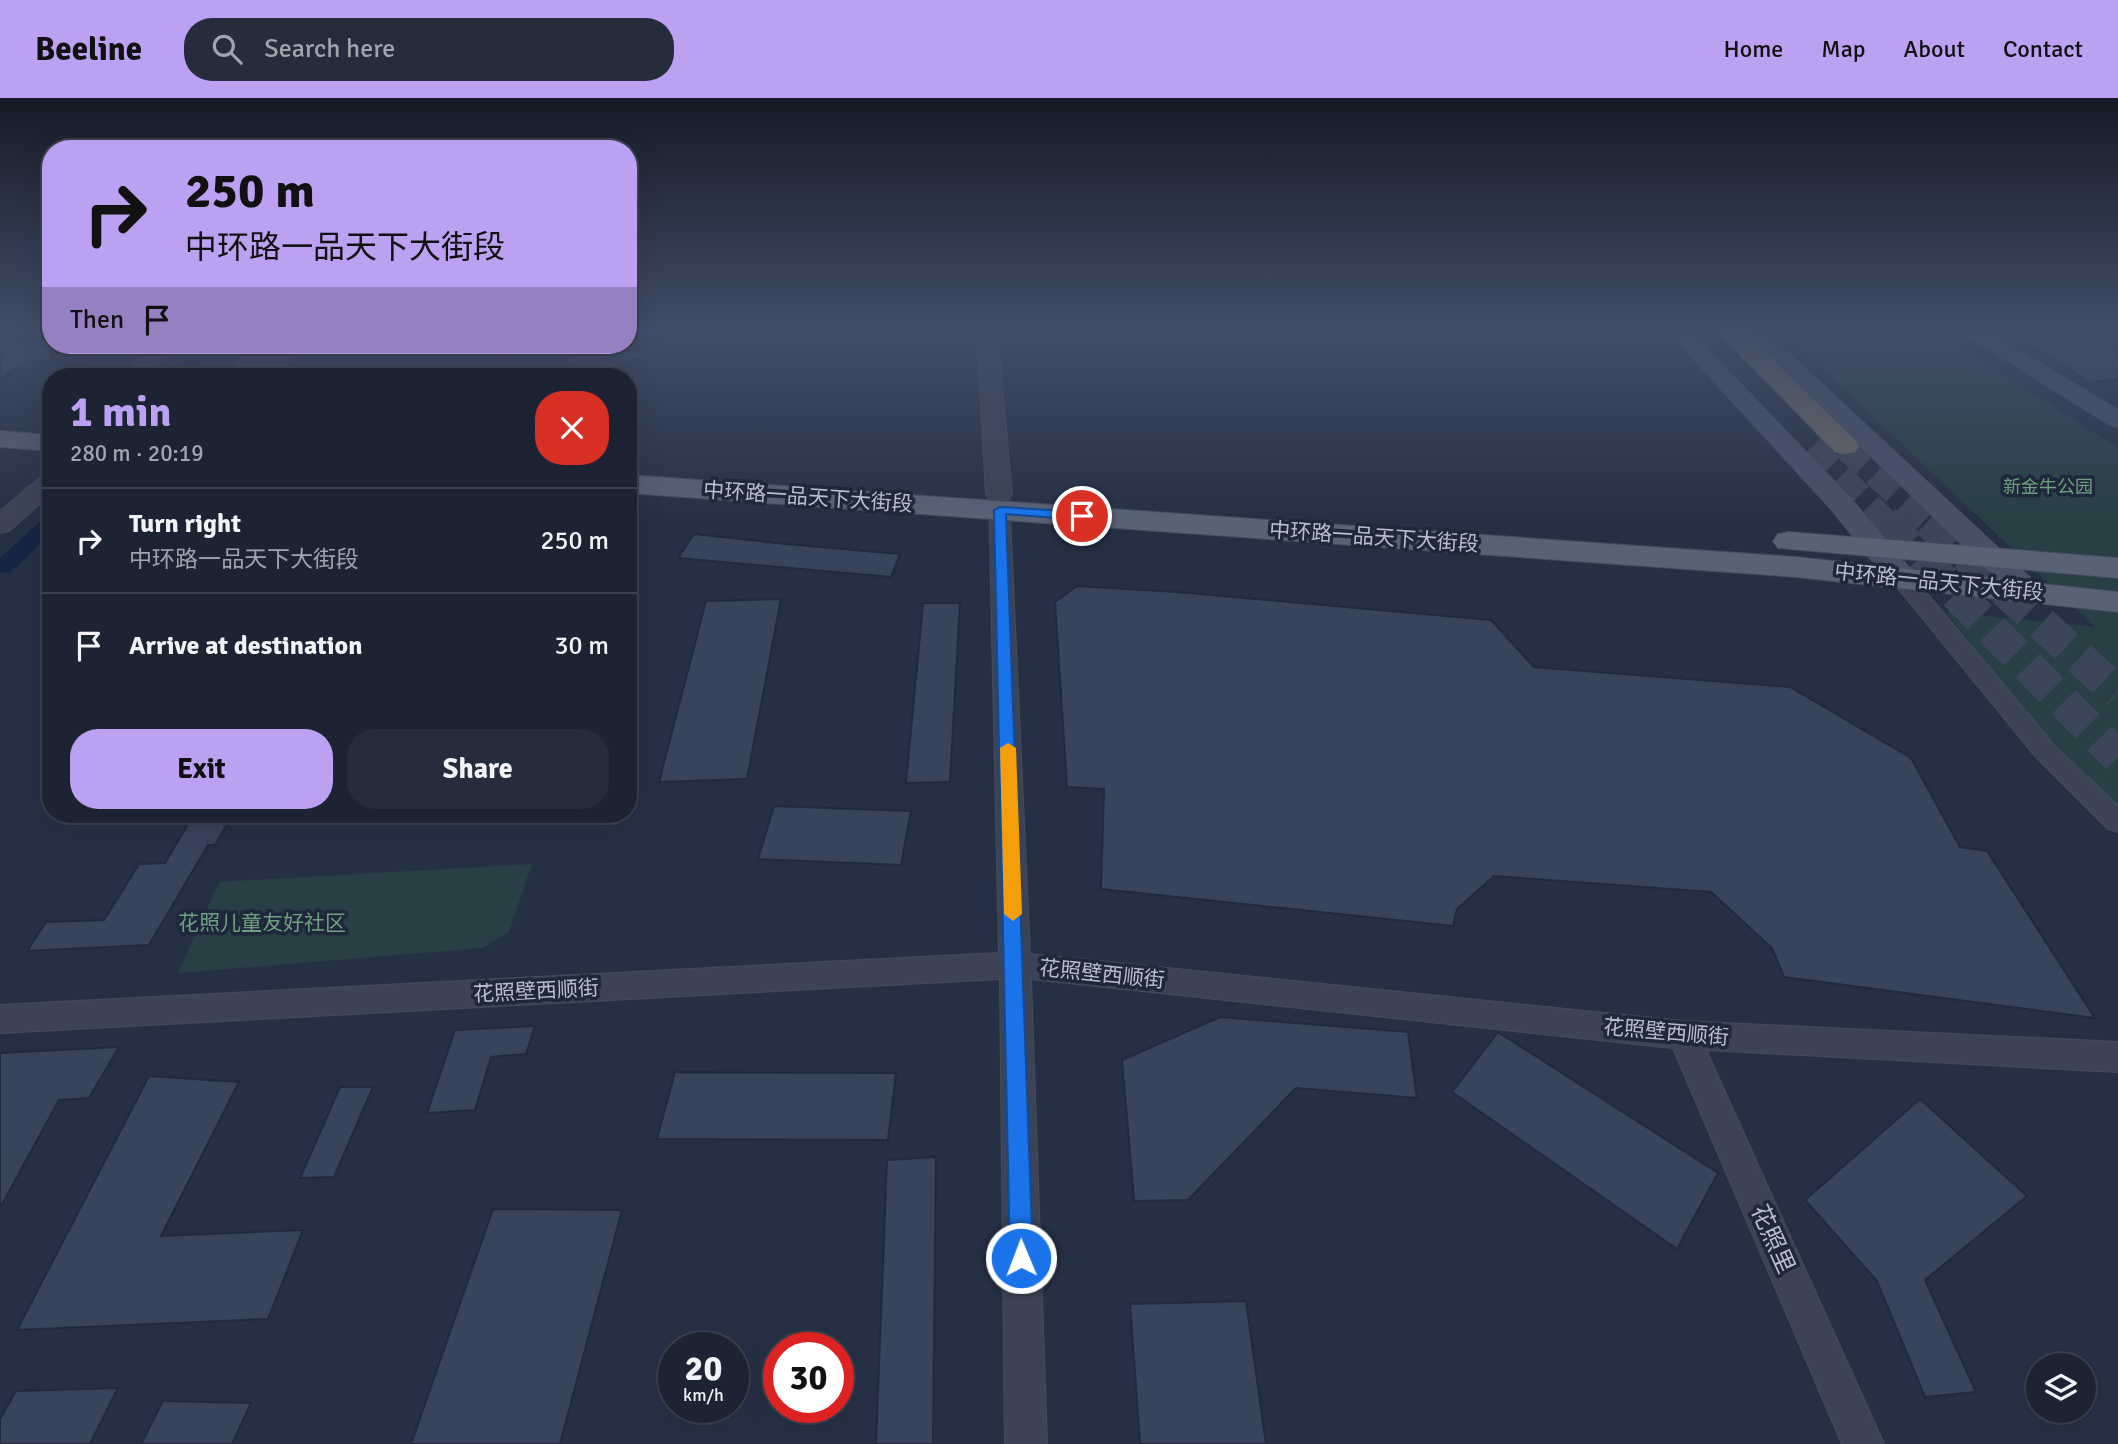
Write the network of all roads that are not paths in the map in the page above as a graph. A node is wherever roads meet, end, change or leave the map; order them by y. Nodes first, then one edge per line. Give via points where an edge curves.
1 (991, 394) edge
2 (1737, 394) edge
3 (1760, 394) edge
4 (1792, 394) edge
5 (1821, 394) edge
6 (2075, 394) edge
7 (2118, 420) edge
8 (0, 421) edge
9 (42, 424) edge
10 (0, 439) edge
11 (42, 442) edge
12 (1845, 446) tunnel mouth
13 (1811, 448) tunnel mouth
14 (637, 468) edge
15 (42, 469) edge
16 (637, 484) edge
17 (42, 489) edge
18 (999, 502) junction
19 (0, 504) edge
20 (0, 525) edge
21 (1877, 546) junction
22 (1994, 557) junction
23 (2118, 568) edge
24 (1901, 578) junction
25 (2028, 592) junction
26 (2118, 602) edge
27 (2118, 822) edge
28 (1015, 965) junction
29 (0, 1019) edge
30 (1683, 1035) junction
31 (2118, 1057) edge
32 (1026, 1444) edge
33 (1863, 1444) edge

1 - 18 street
2 - 21 main road
3 - 13 highway
4 - 12 highway
5 - 22 main road
6 - 7 main road
8 - 9 main road
10 - 11 main road
14 - 18 main road, 中环路一品天下大街段
15 - 19 street
16 - 18 main road, 中环路一品天下大街段
17 - 20 street
18 - 21 main road, 中环路一品天下大街段
18 - 24 main road, 中环路一品天下大街段
18 - 28 street
21 - 22 main road, 中环路一品天下大街段
21 - 24 main road
22 - 23 main road, 中环路一品天下大街段
22 - 25 main road
24 - 25 main road, 中环路一品天下大街段
24 - 27 street via 2045,751
25 - 26 main road, 中环路一品天下大街段
28 - 29 street, 花照壁西顺街
28 - 30 street, 花照壁西顺街
28 - 32 street
30 - 31 street, 花照壁西顺街
30 - 33 street, 花照里

